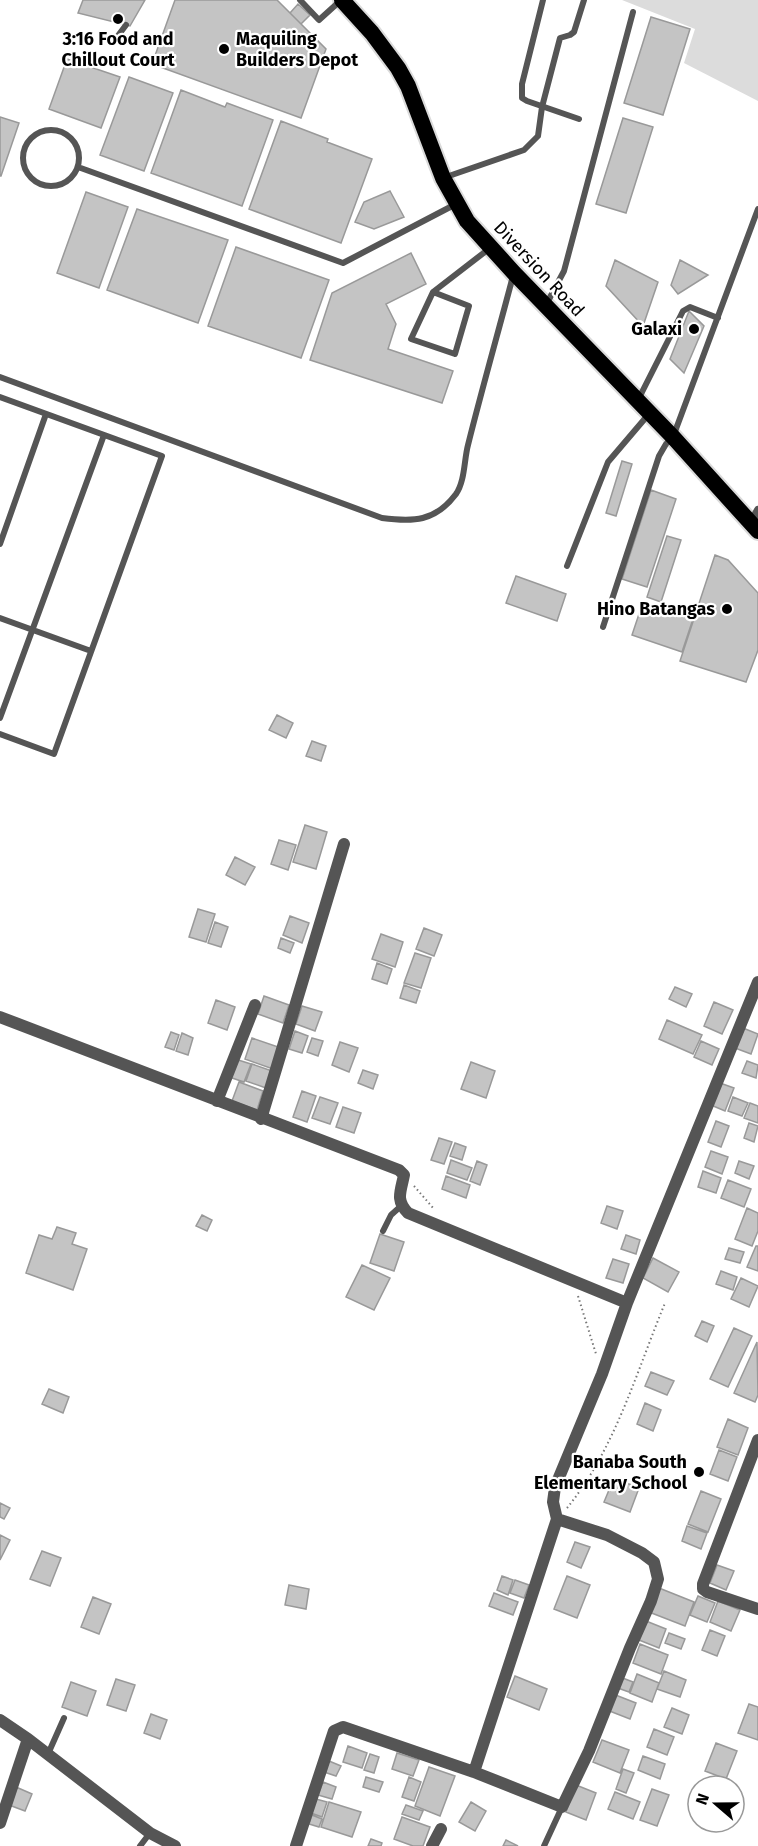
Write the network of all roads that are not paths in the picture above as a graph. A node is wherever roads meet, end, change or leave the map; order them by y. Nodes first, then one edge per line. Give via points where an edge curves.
1 (300, 0) edge
2 (342, 0) edge
3 (543, 0) edge
4 (584, 0) edge
5 (633, 12) dead end
6 (126, 25) dead end
7 (114, 40) dead end
8 (542, 107) junction
9 (579, 119) dead end
10 (78, 167) junction
11 (443, 178) junction
12 (457, 204) junction
13 (758, 209) edge
14 (491, 248) junction
15 (514, 273) junction
16 (433, 292) junction
17 (546, 306) junction
18 (718, 318) junction
19 (0, 377) edge
20 (0, 397) edge
21 (638, 400) junction
22 (650, 413) junction
23 (46, 414) junction
24 (104, 435) junction
25 (674, 437) junction
26 (756, 521) edge
27 (0, 543) edge
28 (567, 566) dead end
29 (0, 618) edge
30 (603, 627) dead end
31 (33, 630) junction
32 (90, 651) junction
33 (0, 718) edge
34 (0, 734) edge
35 (344, 844) dead end
36 (758, 982) edge
37 (255, 1005) dead end
38 (0, 1017) edge
39 (217, 1101) junction
40 (261, 1119) junction
41 (401, 1206) junction
42 (383, 1232) dead end
43 (627, 1303) junction
44 (758, 1440) edge
45 (557, 1519) junction
46 (758, 1609) edge
47 (64, 1718) dead end
48 (0, 1719) edge
49 (28, 1738) junction
50 (48, 1754) junction
51 (474, 1772) junction
52 (562, 1807) junction
53 (0, 1823) edge
54 (441, 1829) dead end
55 (150, 1833) junction
56 (140, 1846) edge
57 (175, 1846) edge
58 (296, 1846) edge
59 (432, 1846) edge
60 (544, 1846) edge

1 - 2 lane via 319,20
2 - 11 highway, Diversion Road via 398,68
3 - 8 lane via 521,93 522,98
4 - 8 lane via 574,32 561,38
5 - 17 lane via 564,271
6 - 7 lane
8 - 9 lane
8 - 11 lane via 537,136 524,150
10 - 10 lane via 75,142 64,133 43,131 34,135 24,149 24,169 40,185 61,186
10 - 12 lane via 343,263
11 - 12 highway, Diversion Road
12 - 14 highway, Diversion Road
13 - 18 lane
14 - 15 highway, Diversion Road
14 - 16 lane
15 - 17 highway, Diversion Road
15 - 19 lane via 457,492 423,519 382,518
16 - 16 lane via 411,339 455,354 469,306
17 - 21 highway, Diversion Road
18 - 21 lane via 690,307 683,311
18 - 25 lane
20 - 23 lane
21 - 22 highway, Diversion Road
22 - 25 highway, Diversion Road
22 - 28 lane via 608,462
23 - 24 lane
23 - 27 lane
24 - 31 lane
24 - 32 lane via 162,456
25 - 26 highway, Diversion Road
25 - 30 lane via 659,456
29 - 31 lane
31 - 32 lane
31 - 33 lane
32 - 34 lane via 54,754
35 - 40 street
36 - 43 street
37 - 39 street
38 - 39 street
39 - 40 street
40 - 41 street via 399,1170 404,1175
41 - 42 lane via 391,1215
41 - 43 street via 408,1213
43 - 45 street via 555,1487
44 - 46 street via 703,1589
45 - 51 street
45 - 52 street via 607,1535 642,1553 654,1562 658,1579 589,1751
47 - 50 lane
48 - 49 street
49 - 50 street
49 - 53 street
50 - 55 street
51 - 52 street
51 - 58 street via 343,1726 334,1731
52 - 60 lane
54 - 59 street
55 - 56 lane
55 - 57 street

